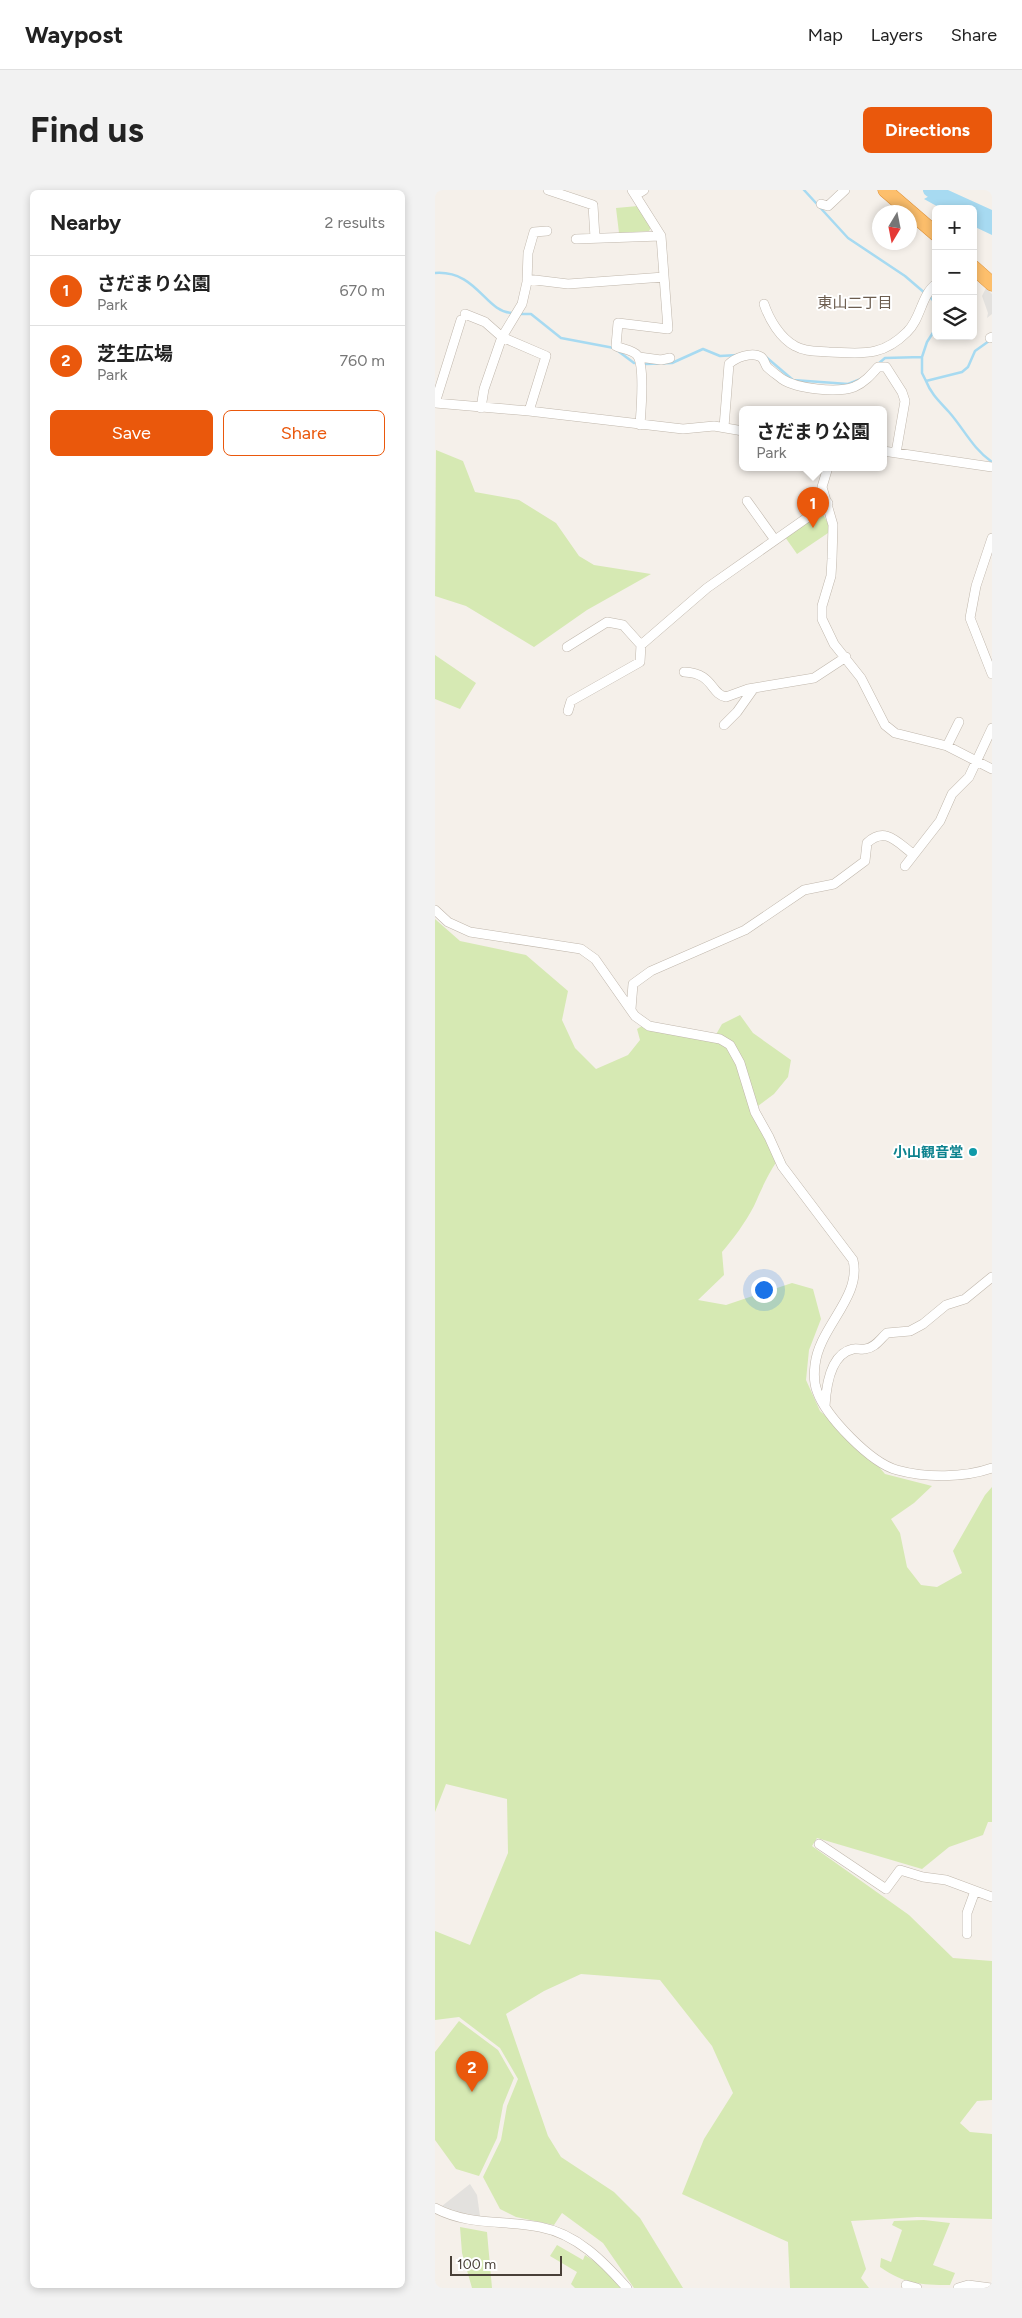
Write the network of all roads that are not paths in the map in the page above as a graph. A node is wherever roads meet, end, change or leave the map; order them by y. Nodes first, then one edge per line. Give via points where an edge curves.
1 (547, 190) edge
2 (644, 190) edge
3 (845, 190) edge
4 (887, 191) edge
5 (634, 193) edge
6 (821, 204) dead end
7 (932, 230) edge
8 (547, 231) dead end
9 (661, 236) junction
10 (595, 238) junction
11 (576, 239) dead end
12 (977, 272) edge
13 (664, 278) junction
14 (527, 279) junction
15 (992, 284) edge
16 (932, 287) edge
17 (764, 304) dead end
18 (502, 337) junction
19 (639, 357) junction
20 (670, 358) dead end
21 (435, 403) edge
22 (481, 408) junction
23 (529, 411) junction
24 (640, 425) junction
25 (724, 427) junction
26 (739, 430) edge
27 (887, 452) edge
28 (896, 453) junction
29 (992, 467) edge
30 (827, 471) edge
31 (747, 501) dead end
32 (828, 503) junction
33 (992, 538) edge
34 (775, 540) junction
35 (641, 645) junction
36 (567, 647) dead end
37 (846, 657) junction
38 (684, 672) dead end
39 (992, 674) edge
40 (754, 688) junction
41 (568, 711) dead end
42 (959, 722) dead end
43 (724, 725) dead end
44 (992, 728) edge
45 (947, 746) junction
46 (978, 761) junction
47 (992, 769) edge
48 (913, 854) junction
49 (905, 866) dead end
50 (435, 910) edge
51 (631, 1009) junction
52 (992, 1277) edge
53 (825, 1407) junction
54 (992, 1468) edge
55 (819, 1844) dead end
56 (975, 1891) junction
57 (992, 1897) edge
58 (967, 1934) dead end
59 (435, 2208) edge
60 (906, 2285) dead end
61 (627, 2288) edge
62 (917, 2288) edge
63 (958, 2288) edge
64 (991, 2288) edge

1 - 10 street via 593,205
2 - 5 street
3 - 6 street via 828,206
4 - 7 highway
5 - 9 street
8 - 14 street via 534,232 528,253
9 - 10 street
9 - 13 street
10 - 11 street
12 - 15 highway
13 - 14 street via 569,284
13 - 19 street via 668,329 618,323 616,346
14 - 18 street via 522,304
16 - 17 street via 917,321 907,332 892,344 856,355 805,350 793,345 770,320
18 - 21 street via 485,322 463,317
18 - 22 street via 484,389
18 - 23 street via 546,356
19 - 20 street
19 - 24 street
21 - 22 street
22 - 23 street
23 - 24 street
24 - 25 street via 683,429
25 - 26 street
25 - 28 street via 729,364 734,358 755,355 785,380 799,386 825,389 853,387 878,367 886,367 905,401
27 - 28 street
28 - 29 street
30 - 32 street via 822,487
31 - 34 street
32 - 34 street
32 - 37 street via 833,525 832,559 822,619 834,644
33 - 39 street via 976,586 970,618
34 - 35 street via 707,588
35 - 36 street via 623,625 607,622
35 - 41 street via 640,662 571,701
37 - 40 street via 814,678
37 - 45 street via 861,678 885,725 895,733
38 - 40 street via 704,676 722,696
40 - 43 street
42 - 45 street
44 - 46 street
45 - 46 street
46 - 47 street
46 - 48 street via 969,777 952,794 940,821
48 - 49 street
48 - 51 street via 887,835 874,836 867,843 865,861 834,884 804,890 745,930 651,970 633,984
50 - 51 street via 448,922 470,932 581,949 595,959
51 - 53 street via 649,1026 720,1039 730,1045 740,1063 755,1112 782,1166 853,1260 852,1290 817,1352 814,1375
52 - 53 street via 965,1299 946,1306 910,1331 887,1333 875,1346 852,1349 842,1356 827,1386
53 - 54 street via 857,1442 895,1470 931,1476
55 - 56 street via 886,1889 900,1870 946,1880
56 - 57 street
56 - 58 street via 967,1913
59 - 61 street via 455,2218 554,2230 603,2261
60 - 62 street
63 - 64 street via 968,2285

